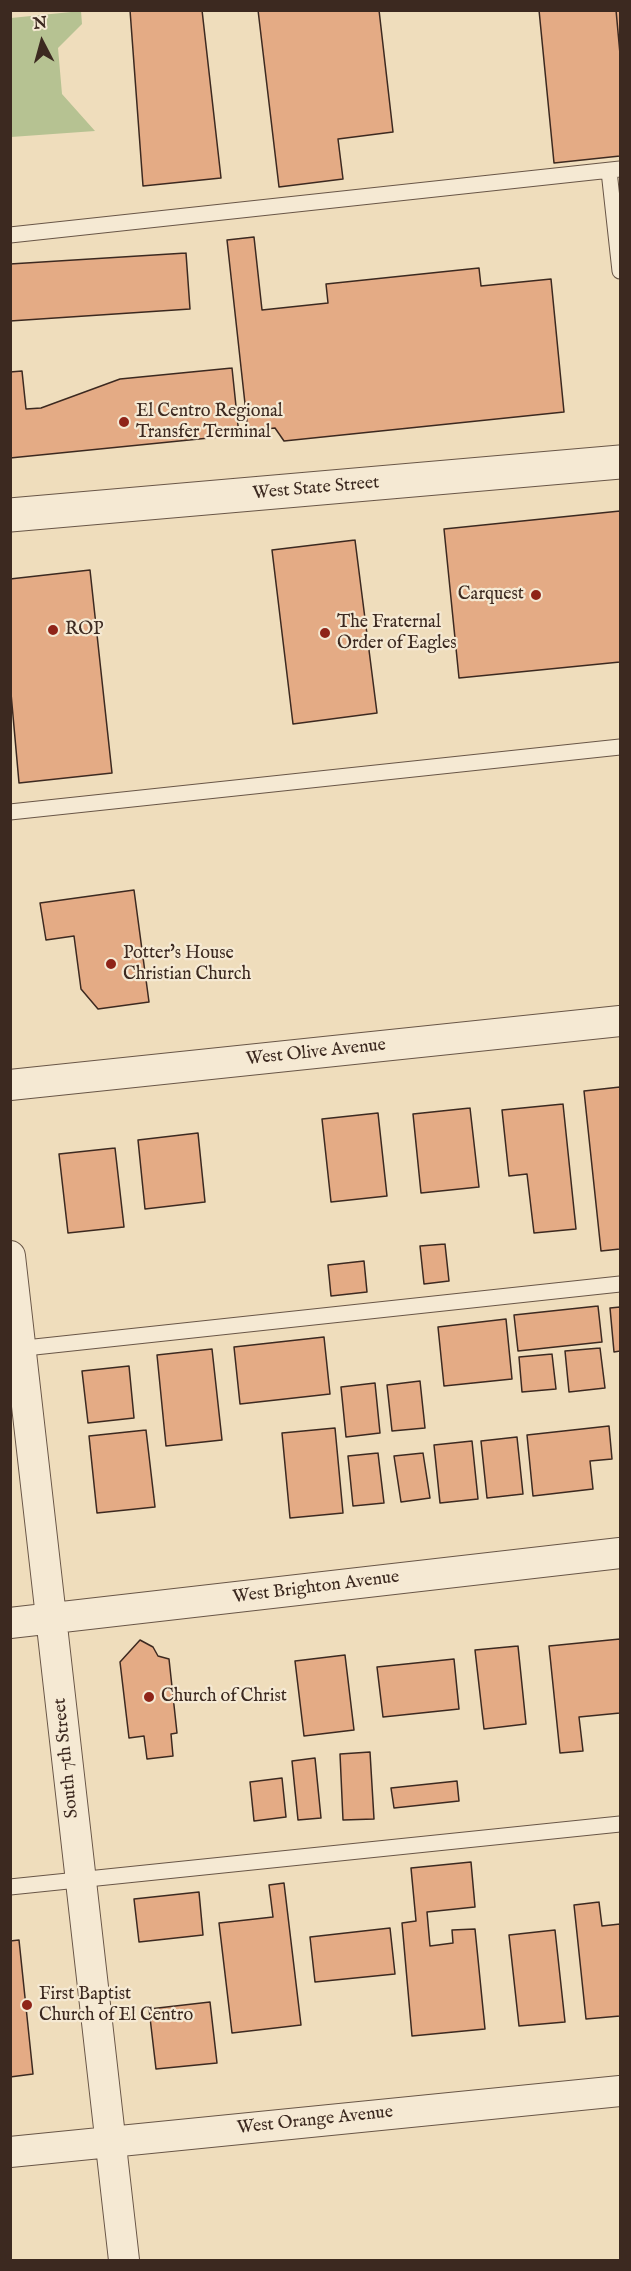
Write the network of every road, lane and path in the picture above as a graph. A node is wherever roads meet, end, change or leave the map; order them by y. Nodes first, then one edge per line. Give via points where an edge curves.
1 (615, 170) edge
2 (10, 235) edge
3 (621, 271) edge
4 (621, 462) edge
5 (10, 515) edge
6 (621, 747) edge
7 (10, 812) edge
8 (621, 1021) edge
9 (10, 1085) edge
10 (10, 1256) edge
11 (621, 1284) edge
12 (16, 1349) edge
13 (621, 1553) edge
14 (52, 1619) junction
15 (10, 1623) edge
16 (621, 1824) edge
17 (81, 1879) junction
18 (10, 1887) edge
19 (621, 2091) edge
20 (109, 2141) junction
21 (10, 2152) edge
22 (124, 2260) edge

1 - 2 lane
1 - 3 lane
4 - 5 street, West State Street
6 - 7 lane
8 - 9 street, West Olive Avenue
10 - 12 street, South 7th Street
11 - 12 lane
12 - 14 street, South 7th Street
13 - 14 street, West Brighton Avenue
14 - 15 street, West Brighton Avenue
14 - 17 street, South 7th Street
16 - 17 lane
17 - 18 lane
17 - 20 street, South 7th Street
19 - 20 street, West Orange Avenue
20 - 21 street, West Orange Avenue
20 - 22 street, South 7th Street

